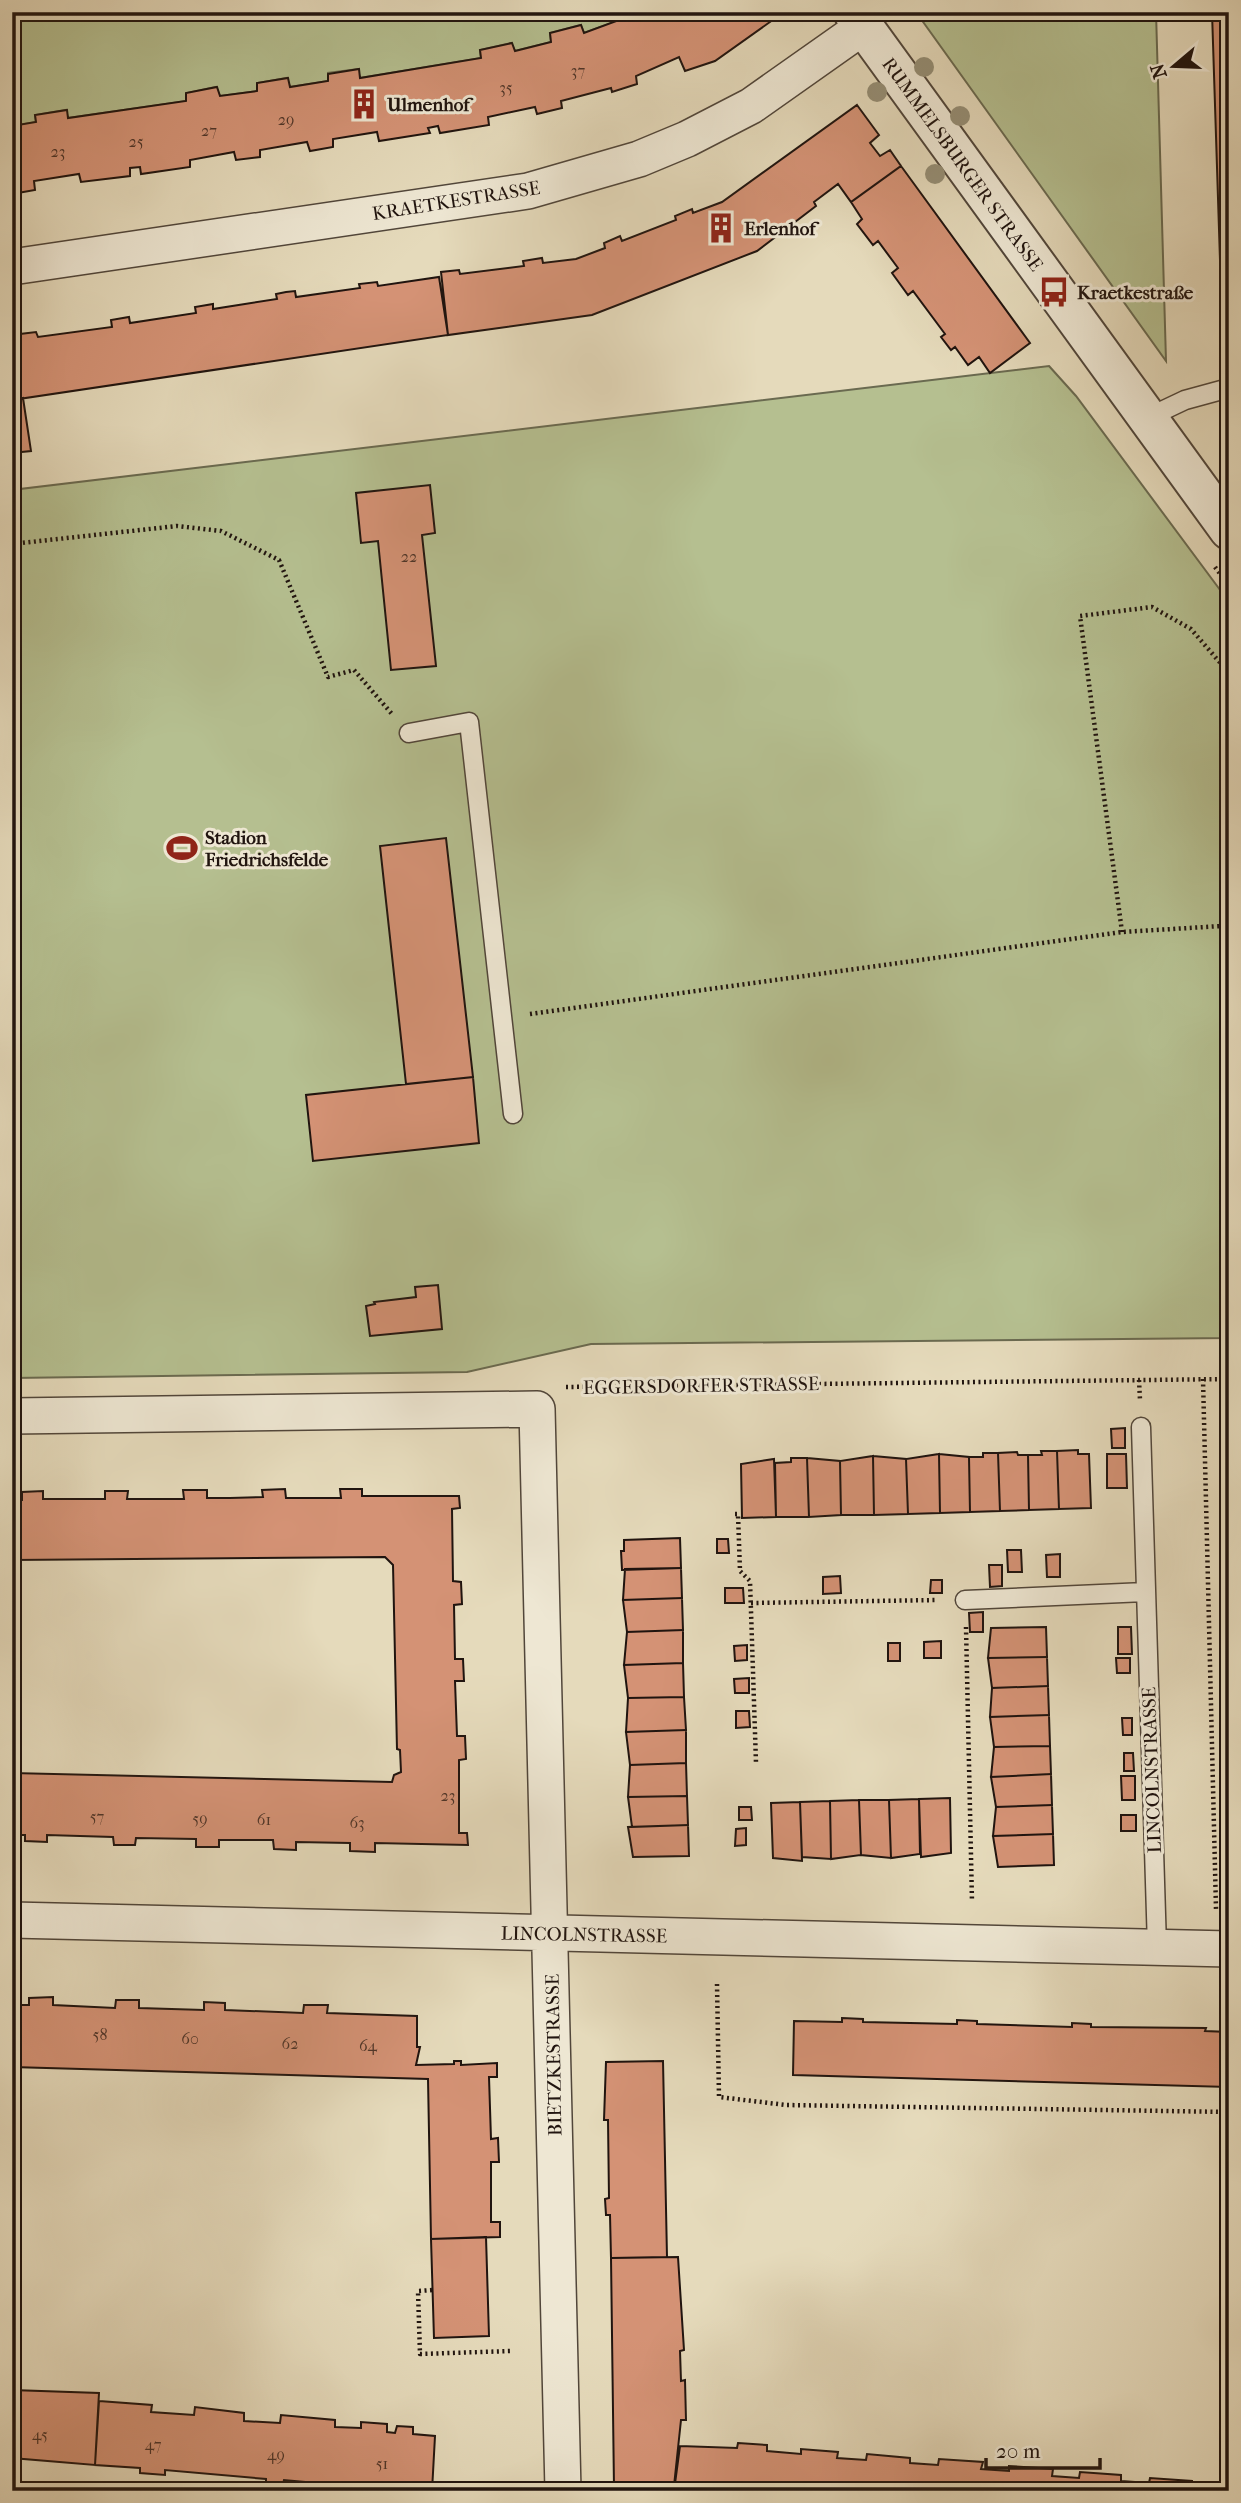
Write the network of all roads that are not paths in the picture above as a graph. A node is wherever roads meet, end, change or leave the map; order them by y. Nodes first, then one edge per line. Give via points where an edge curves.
1 (858, 20) edge
2 (12, 267) edge
3 (1229, 388) edge
4 (1147, 418) junction
5 (1229, 530) edge
6 (409, 733) road end
7 (513, 1114) dead end
8 (12, 1416) edge
9 (1141, 1427) dead end
10 (1146, 1592) junction
11 (965, 1600) road end
12 (12, 1920) edge
13 (550, 1933) junction
14 (1157, 1947) junction
15 (1229, 1949) edge
16 (563, 2491) edge

1 - 2 street, KRAETKESTRASSE via 751,106 639,159 528,191
1 - 4 street, RUMMELSBURGER STRASSE
3 - 4 lane via 1185,400
4 - 5 street, RUMMELSBURGER STRASSE
6 - 7 lane via 469,722
8 - 13 street, BIETZKESTRASSE via 537,1409
9 - 10 lane, LINCOLNSTRASSE
10 - 11 lane
10 - 14 lane, LINCOLNSTRASSE
12 - 13 street, LINCOLNSTRASSE
13 - 14 street, LINCOLNSTRASSE
13 - 16 street, BIETZKESTRASSE
14 - 15 street, LINCOLNSTRASSE

